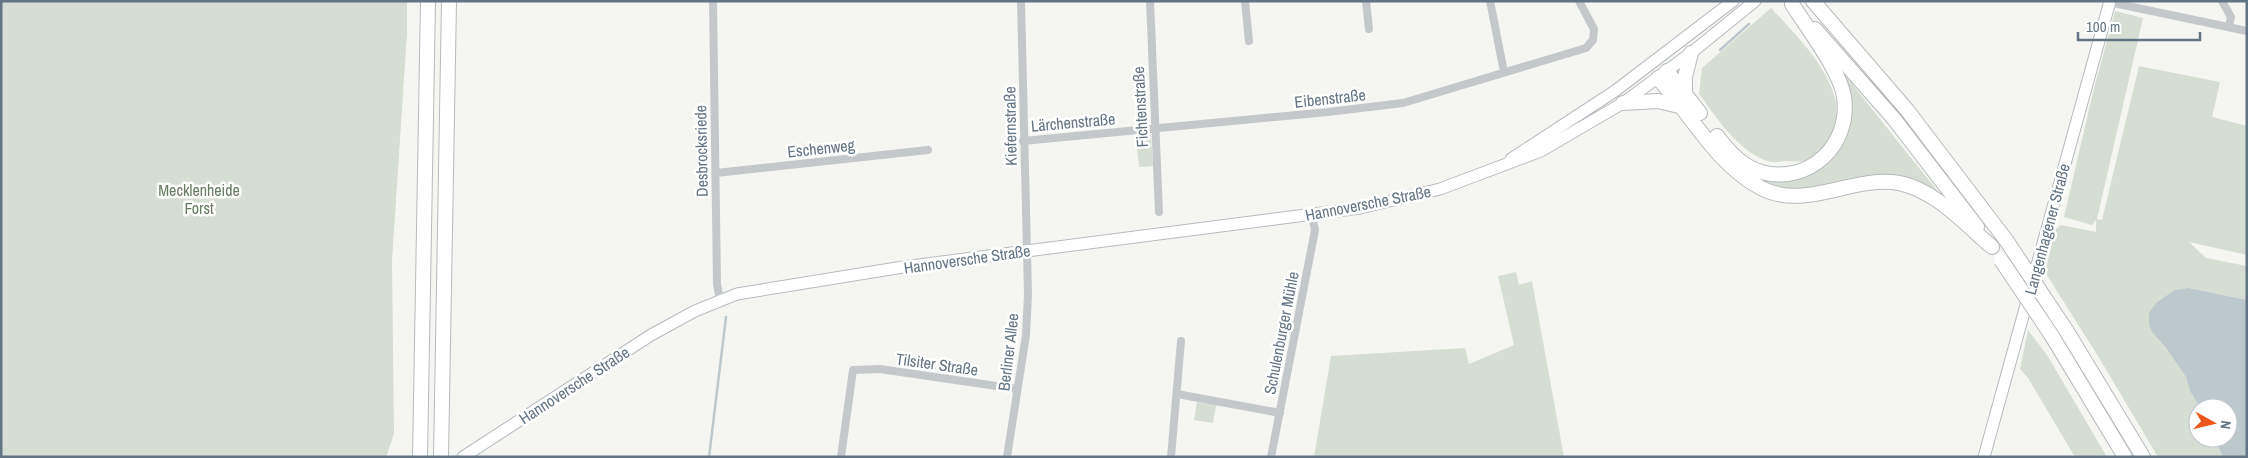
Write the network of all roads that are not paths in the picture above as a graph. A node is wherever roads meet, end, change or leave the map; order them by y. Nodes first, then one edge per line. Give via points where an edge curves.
1 (428, 1) edge
2 (449, 1) edge
3 (713, 1) edge
4 (1021, 1) edge
5 (1150, 1) edge
6 (1245, 1) edge
7 (1366, 1) edge
8 (1490, 1) edge
9 (1579, 1) edge
10 (1733, 1) edge
11 (1755, 1) edge
12 (1813, 1) edge
13 (2222, 1) edge
14 (1791, 2) edge
15 (2110, 2) edge
16 (2229, 26) junction
17 (1369, 29) dead end
18 (2247, 31) edge
19 (1250, 41) dead end
20 (1691, 53) junction
21 (1654, 62) junction
22 (1504, 72) junction
23 (1663, 75) junction
24 (1684, 100) junction
25 (1623, 103) junction
26 (1155, 129) junction
27 (1024, 141) junction
28 (928, 150) dead end
29 (1508, 162) junction
30 (716, 173) junction
31 (1159, 212) dead end
32 (1312, 215) junction
33 (1992, 247) junction
34 (1027, 251) junction
35 (720, 300) junction
36 (1182, 341) dead end
37 (1017, 389) junction
38 (1177, 394) junction
39 (1280, 413) junction
40 (420, 457) edge
41 (441, 457) edge
42 (463, 457) edge
43 (841, 457) edge
44 (1007, 457) edge
45 (1171, 457) edge
46 (1272, 457) edge
47 (1984, 457) edge
48 (2125, 457) edge
49 (2143, 457) edge

1 - 40 highway
2 - 41 highway
3 - 30 street, Desbrocksriede
4 - 27 street, Kiefernstraße
5 - 26 street, Fichtenstraße
6 - 19 street
7 - 17 street
8 - 22 street
9 - 22 street, Eibenstraße via 1595,35 1586,48
10 - 21 main road, Hannoversche Straße
11 - 20 main road, Hannoversche Straße
12 - 49 highway, bridge via 1907,110 2006,240 2066,330
13 - 16 street via 2231,17
14 - 24 highway via 1834,70 1844,95 1845,112 1840,136 1818,163 1783,175 1760,172 1747,166
14 - 33 highway via 1894,120
15 - 16 street
15 - 47 main road, Langenhagener Straße
16 - 18 street
20 - 23 main road, Hannoversche Straße
20 - 24 highway
21 - 23 main road
21 - 29 main road, Hannoversche Straße
22 - 26 street, Eibenstraße via 1403,104
23 - 24 highway
23 - 25 main road, Hannoversche Straße
24 - 25 highway
24 - 33 highway via 1716,151 1742,176 1763,189 1787,196 1803,196 1880,181 1901,184 1926,193
25 - 29 main road, Hannoversche Straße via 1541,151
26 - 27 street, Lärchenstraße
26 - 31 street, Fichtenstraße
27 - 34 street, Kiefernstraße
28 - 30 street, Eschenweg
29 - 32 main road, Hannoversche Straße via 1454,184 1406,198
30 - 35 street, Desbrocksriede
32 - 34 main road, Hannoversche Straße
32 - 39 street, Schulenburger Mühle via 1315,230
33 - 48 highway, bridge via 2052,336
34 - 35 main road, Hannoversche Straße via 903,267 737,294
34 - 37 street, Berliner Allee via 1026,335
35 - 42 main road, Hannoversche Straße via 651,335
36 - 38 street
37 - 43 street, Tilsiter Straße via 880,369 854,370
37 - 44 street, Berliner Allee
38 - 39 street
38 - 45 street
39 - 46 street, Schulenburger Mühle

